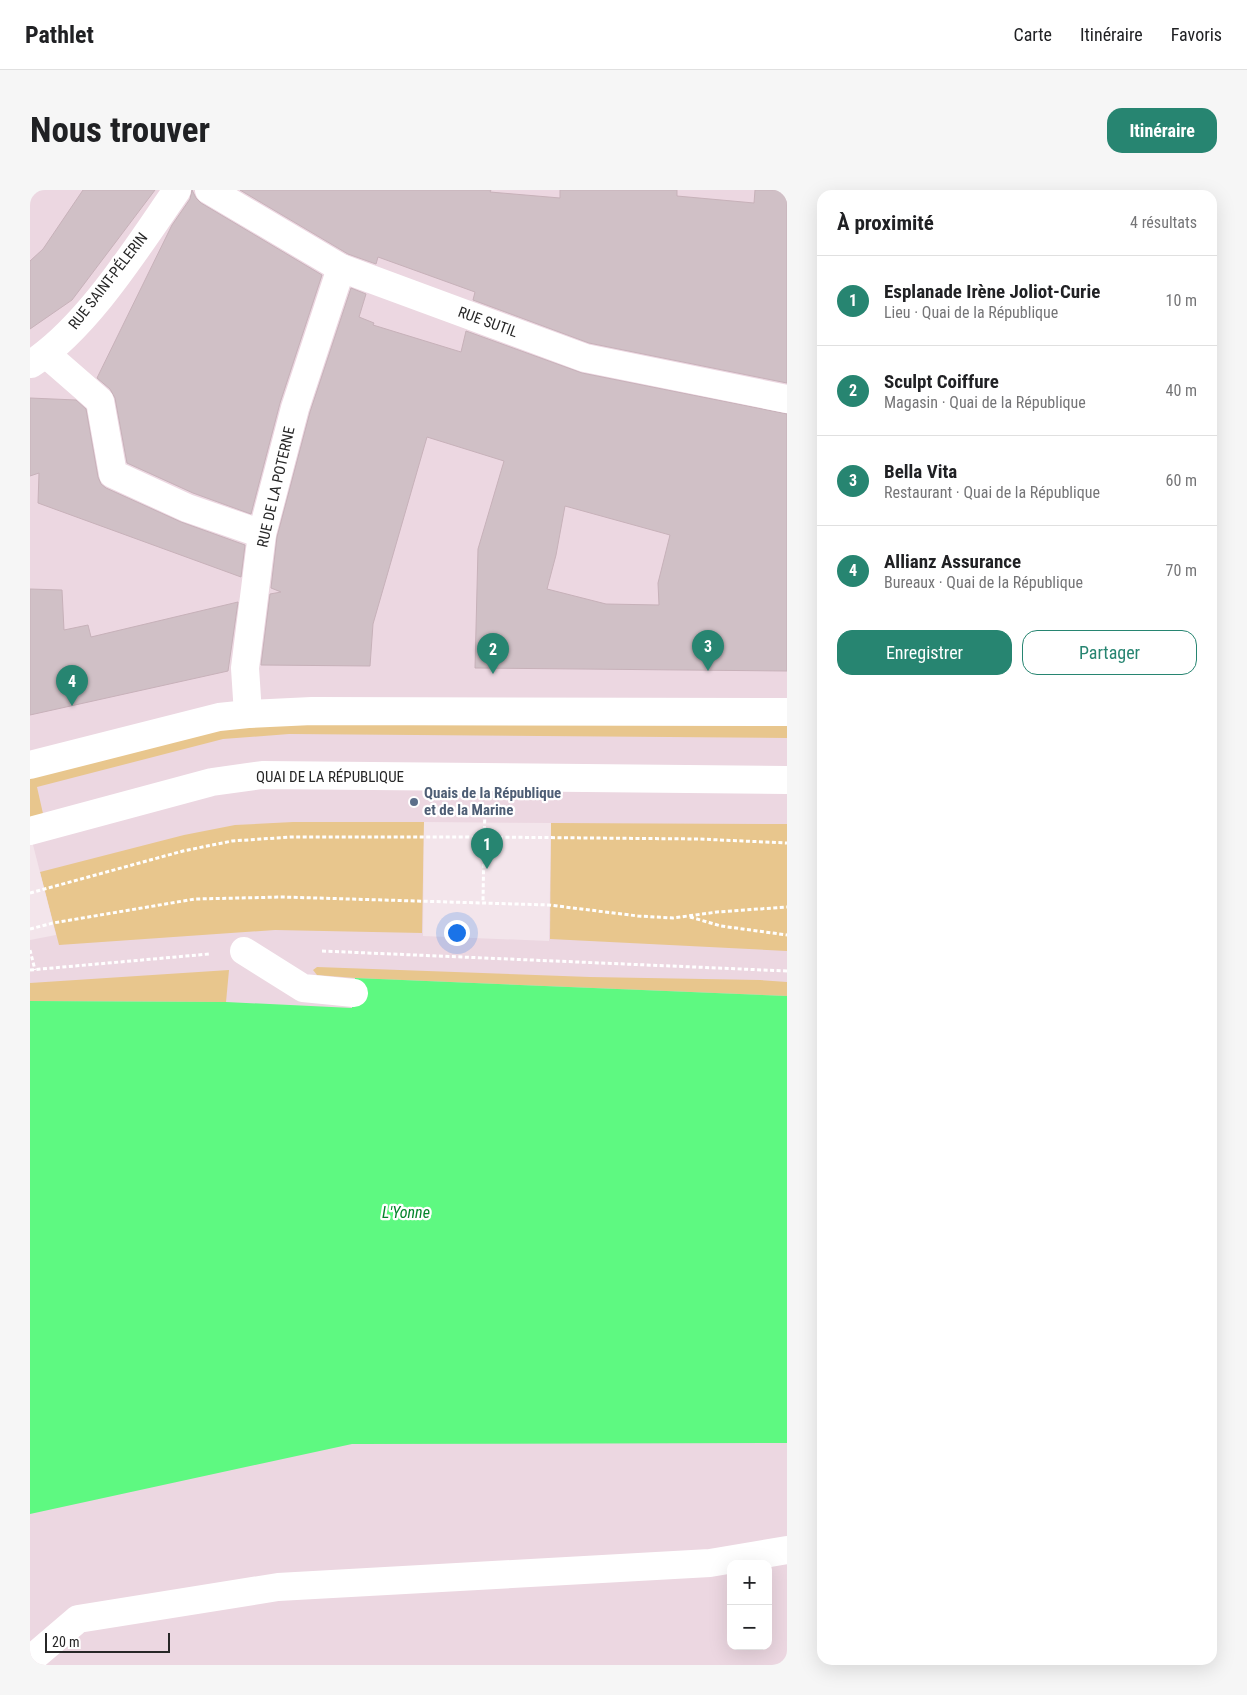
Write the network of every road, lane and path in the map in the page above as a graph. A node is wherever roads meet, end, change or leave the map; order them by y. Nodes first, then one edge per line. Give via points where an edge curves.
1 (177, 190) edge
2 (209, 190) edge
3 (340, 268) junction
4 (38, 359) edge
5 (787, 399) edge
6 (262, 534) junction
7 (787, 712) edge
8 (248, 714) junction
9 (30, 765) edge
10 (787, 780) edge
11 (30, 831) edge
12 (484, 837) junction
13 (787, 843) edge
14 (30, 893) edge
15 (482, 902) junction
16 (787, 907) edge
17 (686, 916) junction
18 (30, 929) edge
19 (787, 935) edge
20 (30, 950) edge
21 (244, 951) joint
22 (316, 951) dead end
23 (32, 970) edge
24 (787, 970) edge
25 (354, 993) dead end
26 (787, 1550) edge
27 (30, 1660) edge

1 - 4 street, RUE SAINT-PÉLERIN via 111,283 83,317
2 - 3 street, RUE SUTIL
3 - 5 street, RUE SUTIL via 585,358
3 - 6 street, RUE DE LA POTERNE via 295,408
4 - 6 street via 100,401 113,474 187,508
6 - 8 street, RUE DE LA POTERNE via 245,668
7 - 8 street via 322,711
8 - 9 street via 219,717
10 - 11 street, QUAI DE LA RÉPUBLIQUE via 262,775 212,782
12 - 13 path
12 - 14 path via 292,837 232,841 183,851
12 - 15 path
15 - 17 path via 549,905 638,916
15 - 18 path via 283,897 195,899
16 - 17 path
17 - 19 path via 721,926
20 - 23 path
21 - 23 path
21 - 25 street via 303,988
22 - 24 path
26 - 27 street via 710,1563 278,1587 78,1619

